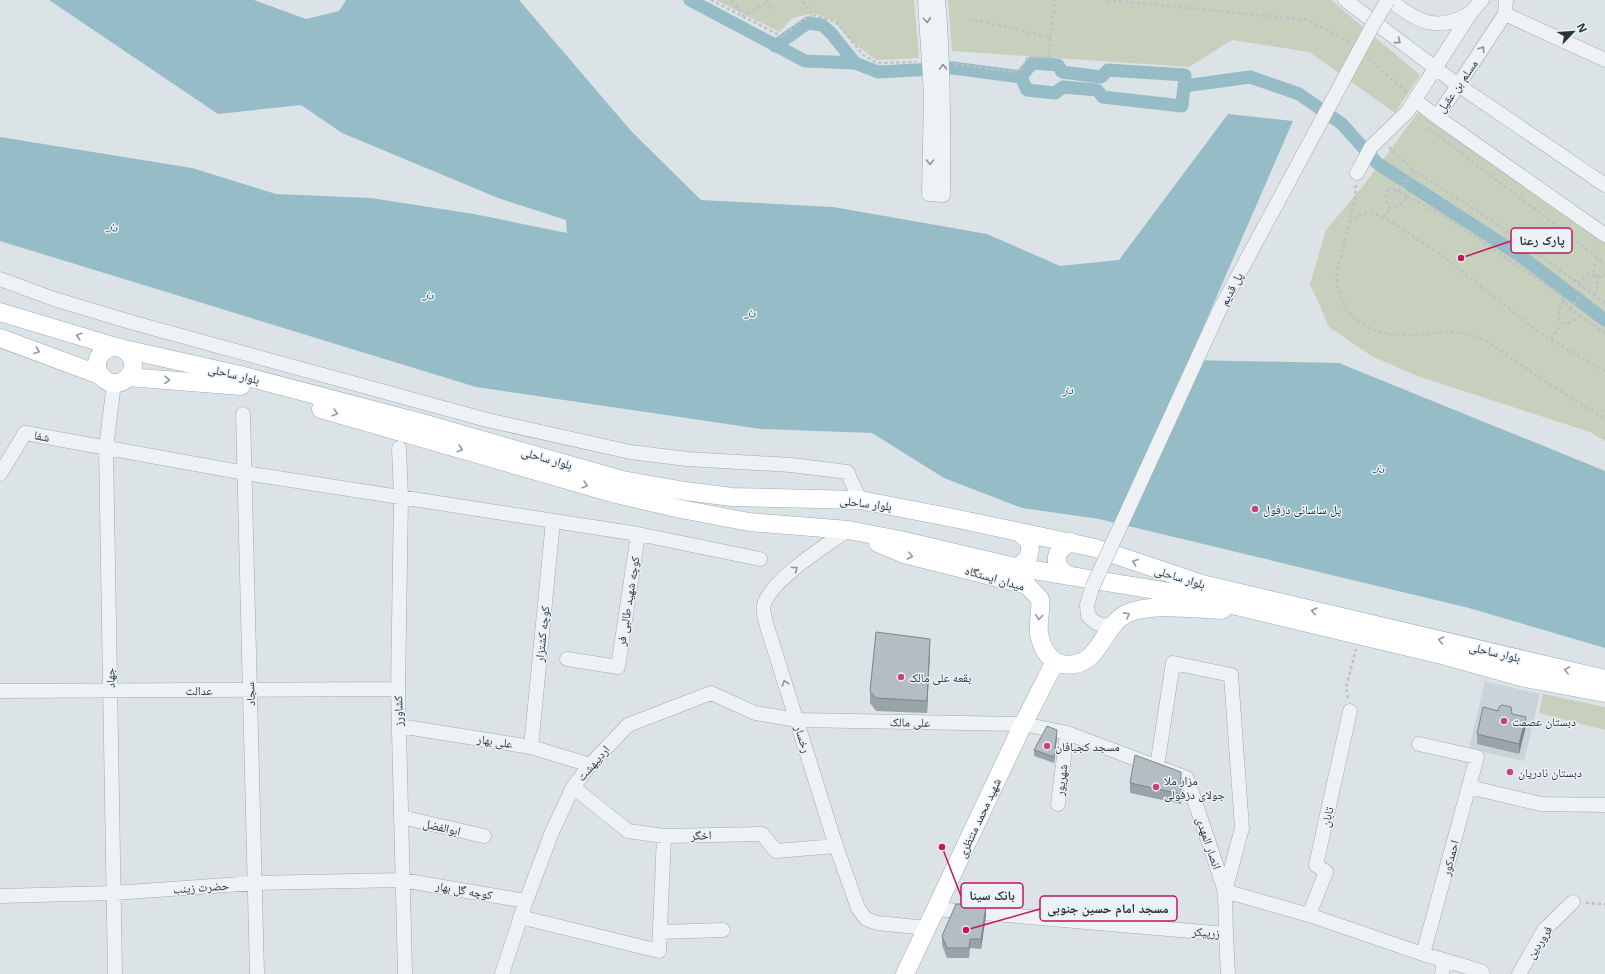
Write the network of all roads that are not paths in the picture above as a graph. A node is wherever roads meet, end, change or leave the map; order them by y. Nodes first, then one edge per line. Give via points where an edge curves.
1 (926, 0) edge
2 (938, 0) edge
3 (1345, 0) edge
4 (1389, 0) edge
5 (1482, 0) edge
6 (1506, 0) edge
7 (1472, 11) junction
8 (1505, 14) junction
9 (1605, 60) edge
10 (1435, 68) junction
11 (1458, 86) junction
12 (1415, 100) junction
13 (1437, 117) junction
14 (1357, 172) road end
15 (1605, 185) edge
16 (1605, 235) edge
17 (0, 279) edge
18 (0, 312) edge
19 (0, 338) edge
20 (120, 348) junction
21 (114, 378) junction
22 (243, 414) dead end
23 (106, 448) junction
24 (399, 448) dead end
25 (245, 473) junction
26 (0, 474) edge
27 (750, 497) junction
28 (401, 498) junction
29 (860, 500) junction
30 (553, 521) junction
31 (749, 522) junction
32 (848, 530) junction
33 (1019, 532) junction
34 (638, 534) junction
35 (1071, 542) junction
36 (760, 559) dead end
37 (1015, 567) junction
38 (1068, 576) junction
39 (1259, 612) junction
40 (1112, 627) junction
41 (567, 658) dead end
42 (1529, 660) junction
43 (1055, 662) junction
44 (1525, 678) junction
45 (1605, 679) edge
46 (398, 689) junction
47 (110, 690) junction
48 (250, 690) junction
49 (0, 691) edge
50 (1605, 693) edge
51 (1350, 711) road end
52 (797, 720) junction
53 (1023, 724) junction
54 (398, 726) junction
55 (1067, 732) junction
56 (1419, 744) dead end
57 (531, 747) junction
58 (590, 765) junction
59 (1157, 766) junction
60 (1469, 787) junction
61 (573, 788) junction
62 (1058, 804) dead end
63 (1605, 805) edge
64 (401, 817) junction
65 (484, 836) dead end
66 (664, 836) junction
67 (836, 846) junction
68 (402, 880) junction
69 (255, 883) junction
70 (1225, 891) junction
71 (114, 893) junction
72 (0, 896) edge
73 (526, 901) junction
74 (1573, 902) road end
75 (936, 909) junction
76 (1309, 915) junction
77 (520, 917) junction
78 (927, 928) junction
79 (723, 930) dead end
80 (660, 932) junction
81 (1226, 934) junction
82 (1423, 954) junction
83 (1443, 967) edge
84 (115, 974) edge
85 (257, 974) edge
86 (405, 974) edge
87 (502, 974) edge
88 (905, 974) edge
89 (1228, 974) edge
90 (1483, 974) edge
91 (1519, 974) edge

1 -> 2 street via 931,95 937,140 943,63
3 -> 10 street
4 - 7 street via 1402,10 1432,24 1446,24
4 - 40 street, پل قدیم, bridge via 1374,23 1219,311 1092,588 1087,605 1088,616 1096,623
5 - 7 street
6 - 8 street, مسلم بن عقیل
7 - 10 street
8 - 9 street
11 -> 8 street, مسلم بن عقیل
10 - 11 street
10 - 12 street
11 - 13 street, مسلم بن عقیل
11 - 15 street
12 - 13 street, مسلم بن عقیل
12 - 14 street via 1407,112 1371,147
13 - 16 street
17 - 29 street via 54,300 134,324 487,420 630,452 847,472
20 -> 18 main road, بلوار ساحلی
19 -> 21 main road, بلوار ساحلی
20 - 21 main road via 129,355 132,370
20 - 21 main road via 108,348 98,360 97,368
20 - 27 main road, بلوار ساحلی via 240,375 622,480 685,491
21 - 23 street, جهاد
21 -> 31 main road, بلوار ساحلی via 236,384 616,494
22 - 25 street, سجاد
23 - 25 street
23 - 26 street, شفا via 25,433
23 - 47 street, جهاد
24 - 28 street, کشاورز
25 - 28 street
25 - 48 street, سجاد
27 - 29 main road, بلوار ساحلی
27 - 31 main road via 742,509
28 - 30 street
28 - 46 street, کشاورز
29 - 33 main road, بلوار ساحلی
30 - 34 street
30 - 57 street, کوچه کشتزار
31 - 32 main road, بلوار ساحلی
32 - 37 main road, بلوار ساحلی
32 -> 43 main road, میدان ایستگاه via 904,554 1027,585 1040,599 1039,636 1045,651
52 -> 32 street, رخسار via 763,606 769,593 787,576
33 - 35 main road, بلوار ساحلی
33 - 37 main road via 1029,541 1030,554
34 - 36 street
34 - 41 street, کوچه شهید طالبی فر via 618,667
35 - 38 main road via 1061,548 1057,558 1059,569
42 -> 35 main road, بلوار ساحلی via 1202,584
37 - 38 main road, بلوار ساحلی
38 - 39 main road, بلوار ساحلی via 1199,597
40 -> 39 main road via 1127,614 1146,608
39 - 44 main road, بلوار ساحلی via 1446,656
40 - 43 main road via 1094,654 1080,663 1068,665
42 - 44 main road via 1533,669 1531,675
45 -> 42 main road, بلوار ساحلی
43 - 53 main road, شهید محمد منتظری
44 - 50 main road, بلوار ساحلی
46 - 48 street, عدالت
46 - 54 street, کشاورز
47 - 48 street, عدالت
47 - 49 street, عدالت
47 - 71 street, جهاد
48 - 69 street, سجاد
51 - 76 street, تابان via 1316,865 1326,872
52 - 53 street, علی مالک
52 - 58 street, اردیبهشت via 754,712 711,693 628,725
52 - 67 street, رخسار
53 - 55 street, انصار المهدی
53 - 75 main road, شهید محمد منتظری
54 - 57 street, علی بهار
54 - 64 street, کشاورز
55 - 59 street, انصار المهدی
55 - 62 street, شهریور
56 - 60 street, احمدکور via 1477,757
57 - 58 street, علی بهار
58 - 61 street, اردیبهشت
59 - 70 street, انصار المهدی via 1187,778
59 - 70 street via 1174,663 1231,675 1242,828
60 - 63 street via 1541,804
60 - 82 street, احمدکور
61 - 66 street, اخگر via 628,831
61 - 73 street, اردیبهشت via 552,832
64 - 65 street, ابوالفضل
64 - 68 street, کشاورز
66 - 67 street, اخگر via 762,834 776,851
66 - 80 street
67 - 78 street, رخسار via 858,908 866,919 877,923
68 - 69 street, حضرت زینب
68 - 73 street, کوچه گل بهار
68 - 86 street, کشاورز
69 - 71 street, حضرت زینب
69 - 85 street, سجاد
70 - 76 street
70 - 81 street, زرپیکر
71 - 72 street, حضرت زینب
71 - 84 street, جهاد
73 - 77 street, اردیبهشت
74 - 91 street, فروردین via 1544,930
75 - 78 main road, شهید محمد منتظری
75 - 81 street, زرپیکر
76 - 82 street
77 - 80 street via 659,951
77 - 87 street, اردیبهشت
78 - 88 main road, شهید محمد منتظری
79 - 80 street
81 - 89 street
82 - 83 street
83 - 90 street via 1481,971

